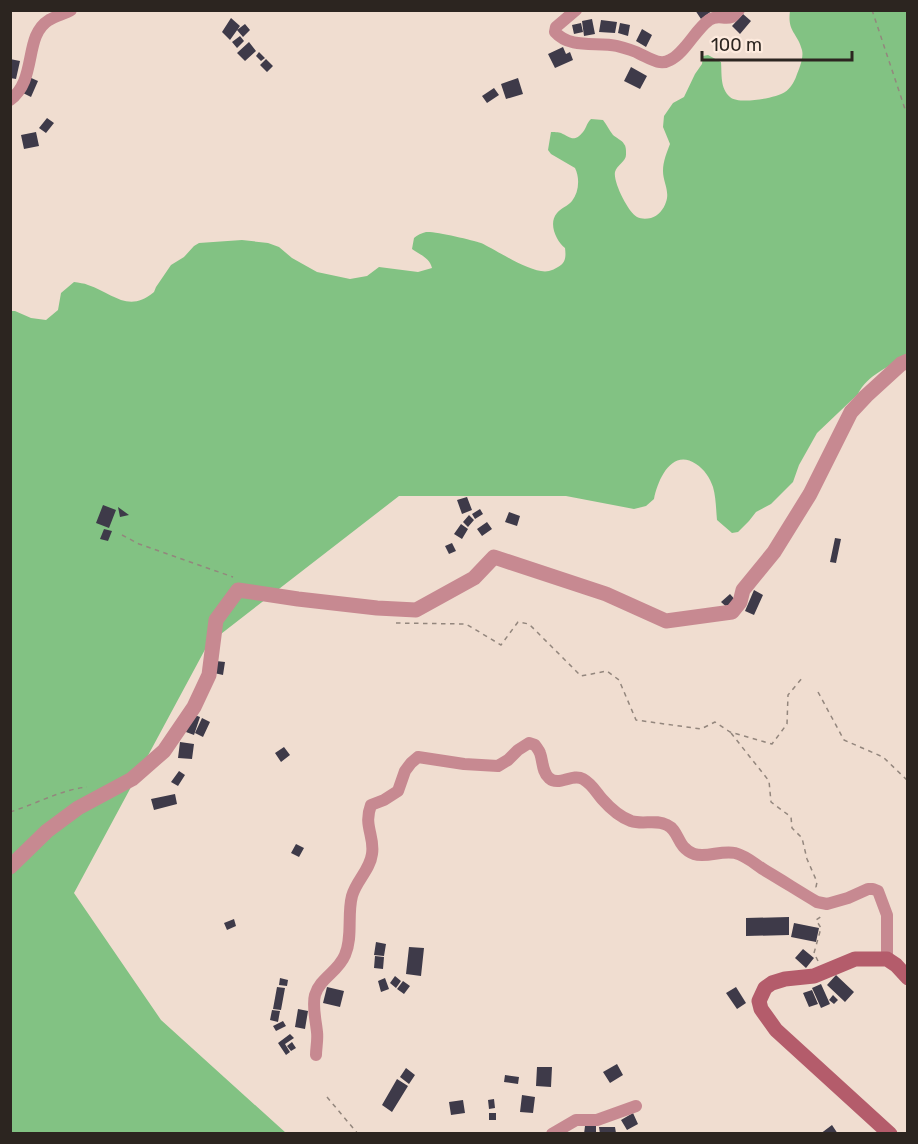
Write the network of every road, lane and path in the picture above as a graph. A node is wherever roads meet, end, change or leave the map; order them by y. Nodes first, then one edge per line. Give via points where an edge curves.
1 (71, 10) edge
2 (576, 10) edge
3 (739, 10) edge
4 (872, 10) edge
5 (10, 100) edge
6 (906, 112) edge
7 (908, 362) edge
8 (122, 535) dead end
9 (232, 577) dead end
10 (377, 608) junction
11 (803, 677) dead end
12 (818, 692) dead end
13 (730, 732) junction
14 (908, 780) edge
15 (94, 787) dead end
16 (10, 812) edge
17 (10, 867) edge
18 (817, 902) junction
19 (887, 959) junction
20 (825, 972) junction
21 (908, 978) edge
22 (316, 1055) dead end
23 (327, 1097) dead end
24 (636, 1106) dead end
25 (358, 1134) edge
26 (552, 1134) edge
27 (891, 1134) edge

1 - 5 street via 48,21 37,33 25,82
2 - 3 street via 556,27 559,36 584,45 610,44 662,62 679,53 709,20 732,17
4 - 6 path
7 - 10 street via 901,364 851,412 810,494 732,612 666,621 606,594 494,557 474,578 416,610
8 - 9 path
10 - 13 path via 398,624 466,624 501,645 518,622 529,624 581,676 607,671 618,680 636,720 701,729 715,722
10 - 17 street via 238,590 216,620 209,675 194,707 164,752 132,780 78,808 47,831
11 - 13 path via 788,695 787,724 772,744
12 - 14 path via 844,740 883,757
13 - 18 path via 769,781 771,802 791,817 792,828 802,838 816,887 822,892
15 - 16 path via 66,791
18 - 19 street via 827,904 868,889 878,891 887,915
18 - 20 path via 822,916 816,920 821,928 814,953
18 - 22 street via 737,854 696,854 682,846 668,825 631,821 602,800 582,778 554,781 544,770 535,745 528,743 498,766 418,758 405,771 398,791 371,805 368,814 372,854 351,897 346,954 338,968 319,985 314,998
19 - 20 main road via 855,959
19 - 21 main road
20 - 27 main road via 772,983 760,996 761,1009 776,1030
23 - 25 path
24 - 26 street via 597,1120 576,1120

